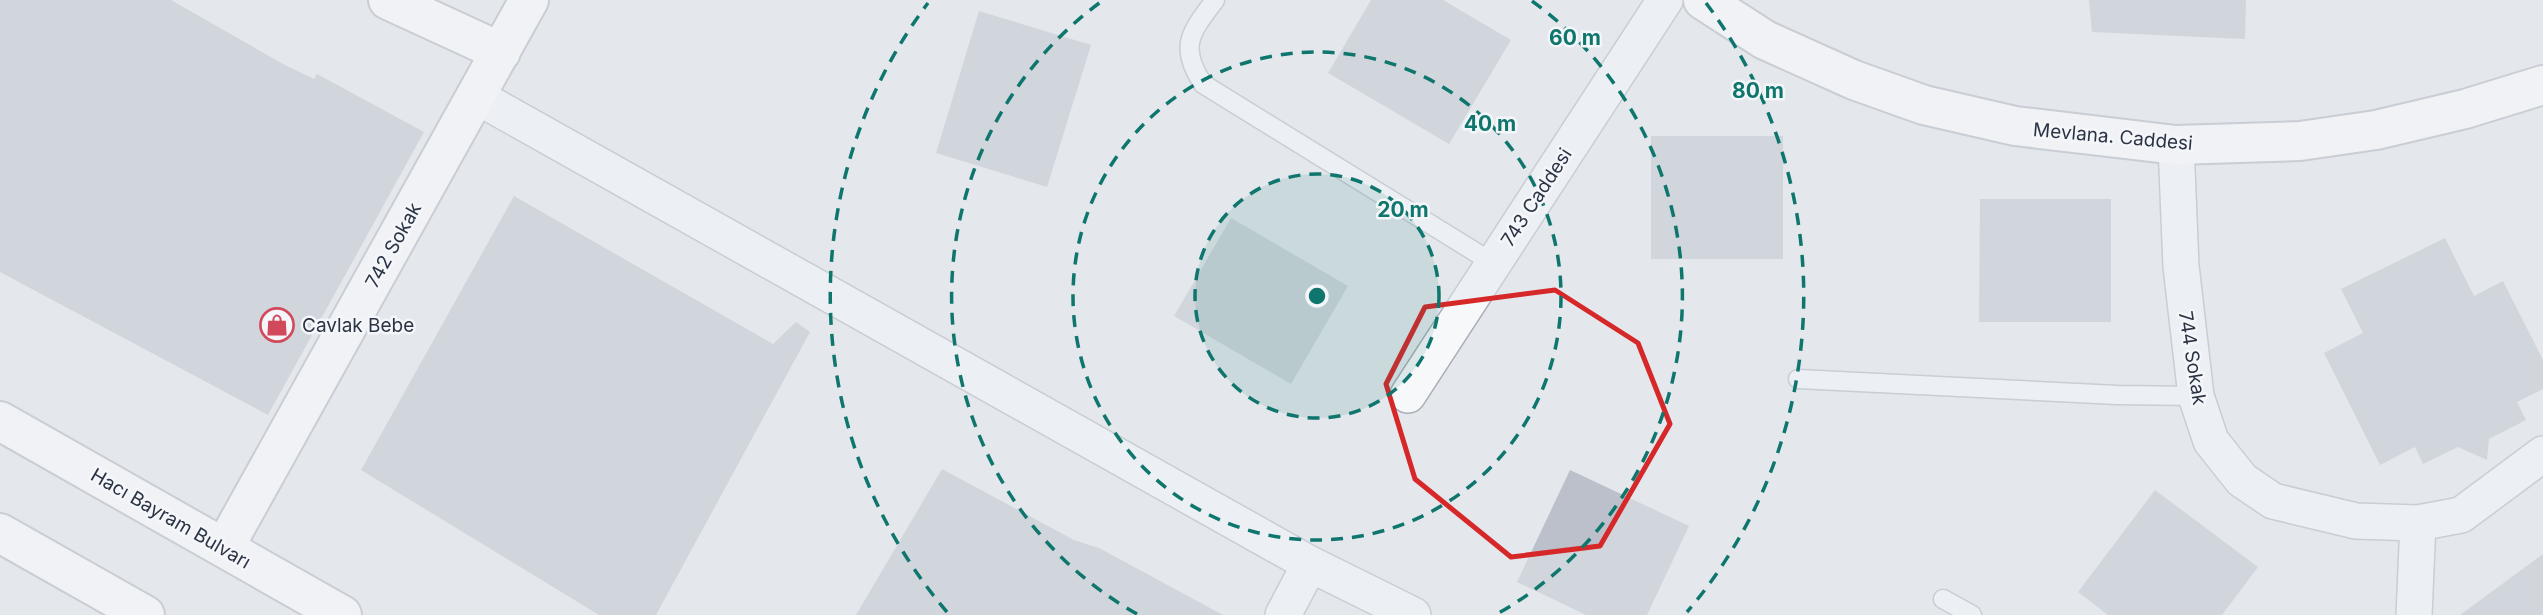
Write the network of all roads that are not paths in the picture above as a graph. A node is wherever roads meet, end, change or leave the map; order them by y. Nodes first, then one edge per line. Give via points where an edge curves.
1 (388, 0) edge
2 (529, 0) edge
3 (1215, 0) edge
4 (1665, 0) edge
5 (1703, 0) edge
6 (500, 52) junction
7 (2543, 85) edge
8 (476, 96) junction
9 (2176, 145) junction
10 (1493, 263) junction
11 (1798, 379) dead end
12 (1408, 395) dead end
13 (2196, 396) junction
14 (0, 421) edge
15 (2543, 454) edge
16 (2418, 523) junction
17 (0, 533) edge
18 (224, 548) junction
19 (1310, 564) junction
20 (1943, 599) dead end
21 (145, 615) edge
22 (342, 615) edge
23 (1283, 615) edge
24 (1413, 615) edge
25 (1972, 615) edge
26 (2414, 615) edge

1 - 6 street
2 - 6 street, 742 Sokak
3 - 10 lane via 1192,32 1189,46 1203,84
4 - 10 street, 743 Caddesi
5 - 9 street, Mevlana. Caddesi via 1765,40 1924,105 2015,126
6 - 8 street, 742 Sokak
7 - 9 street, Mevlana. Caddesi via 2376,130 2300,141
8 - 18 street, 742 Sokak
8 - 19 street
9 - 13 street, 744 Sokak via 2181,266
10 - 12 street, 743 Caddesi
11 - 13 lane
13 - 16 street, 744 Sokak via 2211,441 2242,481 2273,501 2356,521
14 - 18 street, Hacı Bayram Bulvarı
15 - 16 street, 744 Sokak via 2461,515
16 - 26 street
17 - 21 street
18 - 22 street, Hacı Bayram Bulvarı
19 - 23 street
19 - 24 street
20 - 25 lane

